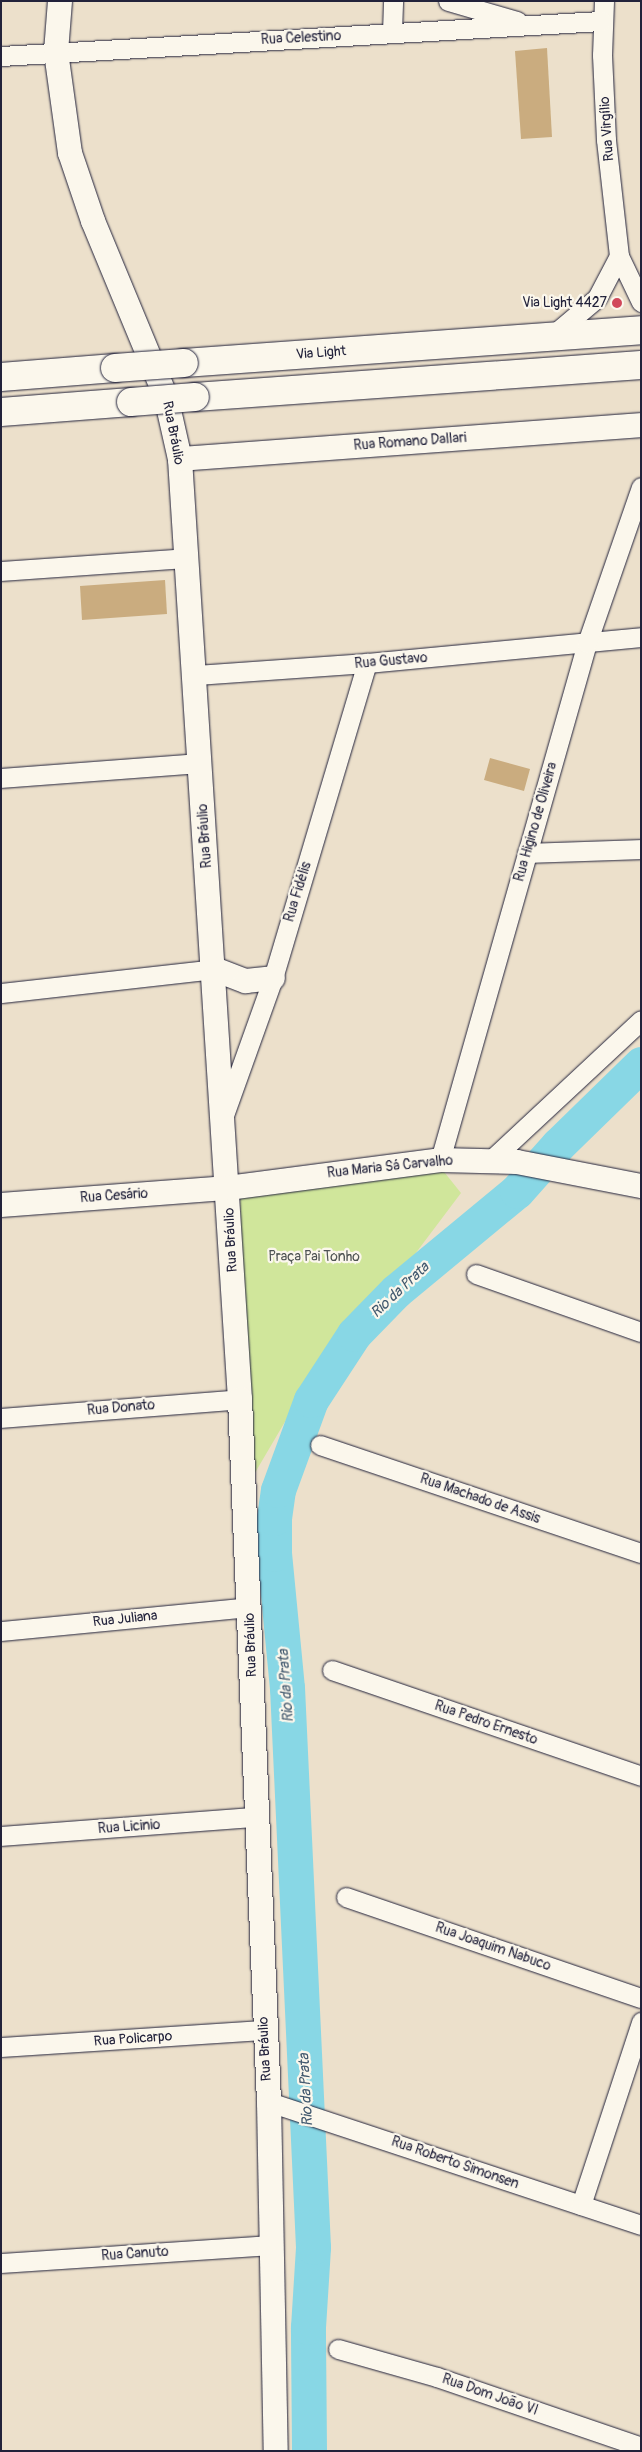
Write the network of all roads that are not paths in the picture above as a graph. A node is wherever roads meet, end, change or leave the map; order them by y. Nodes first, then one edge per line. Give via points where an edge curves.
1 (60, 1) edge
2 (392, 1) edge
3 (448, 1) edge
4 (604, 1) edge
5 (601, 21) junction
6 (530, 25) junction
7 (392, 32) junction
8 (56, 52) junction
9 (1, 56) edge
10 (619, 256) junction
11 (641, 302) edge
12 (641, 330) edge
13 (553, 335) junction
14 (641, 365) edge
15 (1, 376) edge
16 (1, 412) edge
17 (641, 425) edge
18 (180, 458) junction
19 (641, 487) edge
20 (187, 558) junction
21 (1, 571) edge
22 (641, 637) edge
23 (587, 643) junction
24 (367, 664) junction
25 (196, 675) junction
26 (200, 763) junction
27 (1, 778) edge
28 (641, 849) edge
29 (527, 854) junction
30 (214, 969) junction
31 (272, 978) junction
32 (1, 993) edge
33 (641, 1020) edge
34 (223, 1119) junction
35 (440, 1160) junction
36 (491, 1160) junction
37 (641, 1186) edge
38 (228, 1188) junction
39 (1, 1205) edge
40 (476, 1274) dead end
41 (641, 1332) edge
42 (240, 1399) junction
43 (1, 1418) edge
44 (320, 1445) dead end
45 (641, 1553) edge
46 (250, 1607) junction
47 (1, 1631) edge
48 (332, 1670) dead end
49 (641, 1776) edge
50 (256, 1817) junction
51 (1, 1836) edge
52 (346, 1897) dead end
53 (641, 1998) edge
54 (641, 2022) edge
55 (264, 2030) junction
56 (1, 2047) edge
57 (269, 2102) junction
58 (581, 2205) junction
59 (641, 2225) edge
60 (270, 2245) junction
61 (1, 2263) edge
62 (338, 2349) dead end
63 (641, 2447) edge
64 (276, 2451) edge

1 - 8 street, Rua Bráulio
2 - 7 street
3 - 6 street
4 - 5 street, Rua Virgílio
5 - 6 street, Rua Celestino
5 - 10 street, Rua Virgílio via 606,140
6 - 7 street, Rua Celestino
7 - 8 street, Rua Celestino
8 - 9 street, Rua Celestino
8 - 18 street, Rua Bráulio via 66,136 77,181 166,397
10 - 11 street, Rua Virgílio
10 - 13 street via 597,298
12 - 13 main road, Via Light
13 - 15 main road, Via Light, bridge
14 - 16 main road, bridge
17 - 18 street, Rua Romano Dallari
18 - 20 street, Rua Bráulio
19 - 23 street, Rua Higino de Oliveira
20 - 21 street
20 - 25 street, Rua Bráulio
22 - 23 street, Rua Gustavo
23 - 24 street, Rua Gustavo
23 - 29 street, Rua Higino de Oliveira
24 - 25 street, Rua Gustavo
24 - 31 street, Rua Fidélis
25 - 26 street, Rua Bráulio
26 - 27 street
26 - 30 street, Rua Bráulio
28 - 29 street
29 - 35 street, Rua Higino de Oliveira
30 - 31 street via 246,981
30 - 32 street
30 - 34 street, Rua Bráulio
31 - 34 street, Rua Fidélis
33 - 36 street
34 - 38 street, Rua Bráulio
35 - 36 street, Rua Maria Sá Carvalho
35 - 38 street, Rua Maria Sá Carvalho
36 - 37 street, Rua Maria Sá Carvalho via 568,1170
38 - 39 street, Rua Cesário
38 - 42 street, Rua Bráulio
40 - 41 street
42 - 43 street, Rua Donato
42 - 46 street, Rua Bráulio
44 - 45 street, Rua Machado de Assis
46 - 47 street, Rua Juliana
46 - 50 street, Rua Bráulio
48 - 49 street, Rua Pedro Ernesto
50 - 51 street, Rua Licinio
50 - 55 street, Rua Bráulio
52 - 53 street, Rua Joaquim Nabuco
54 - 58 street
55 - 56 street, Rua Policarpo
55 - 57 street, Rua Bráulio
57 - 58 street, Rua Roberto Simonsen
57 - 60 street, Rua Bráulio
58 - 59 street, Rua Roberto Simonsen
60 - 61 street, Rua Canuto
60 - 64 street, Rua Bráulio
62 - 63 street, Rua Dom João VI via 437,2377

